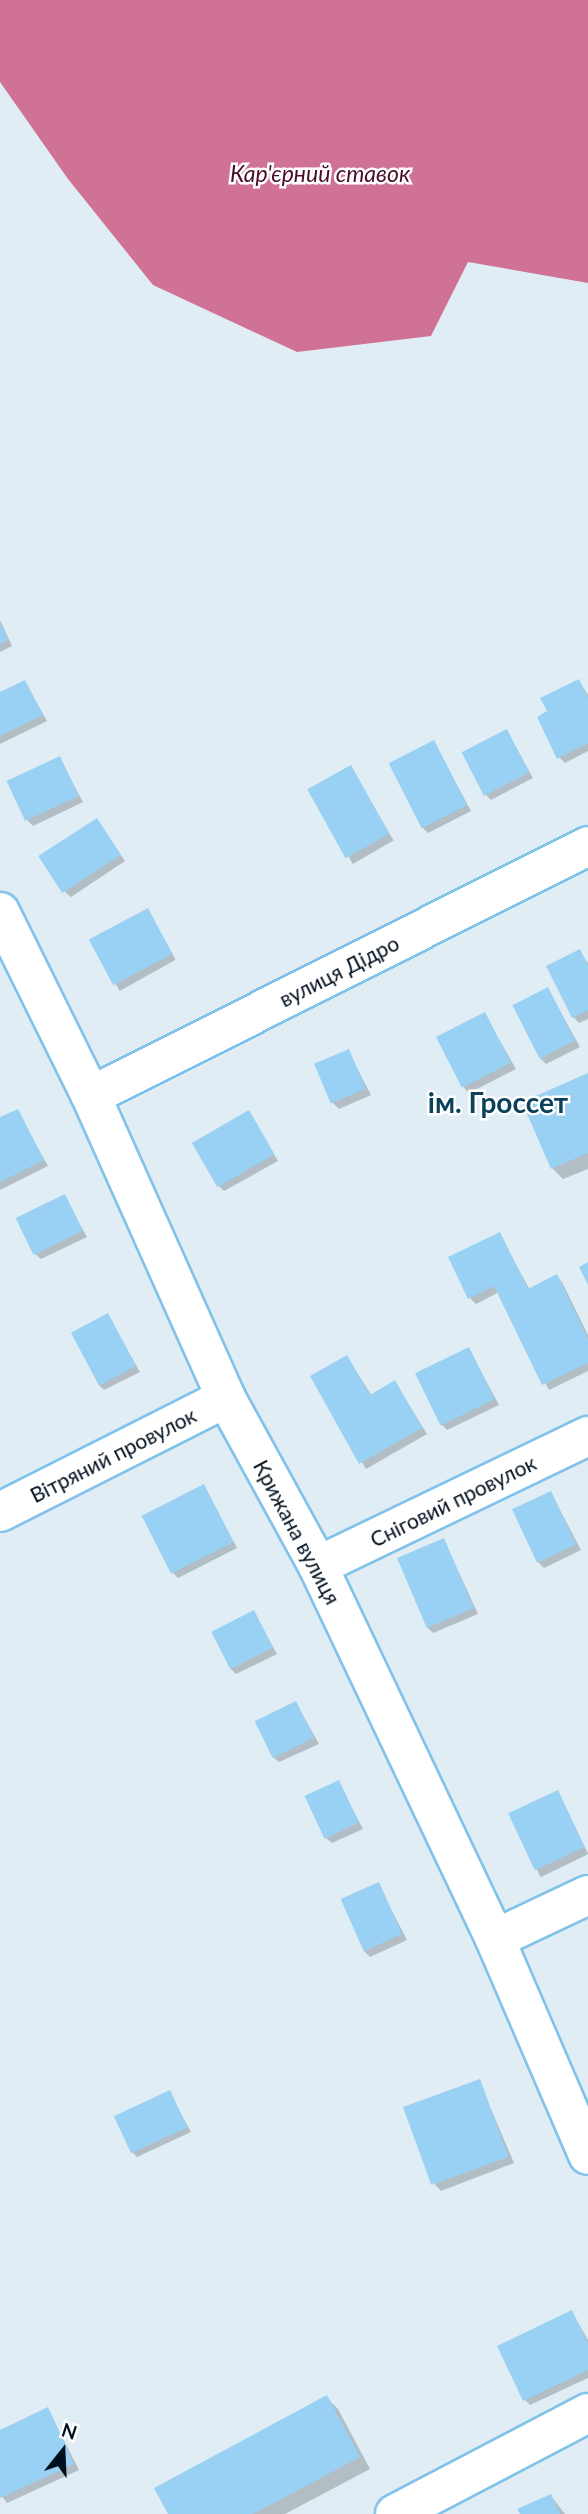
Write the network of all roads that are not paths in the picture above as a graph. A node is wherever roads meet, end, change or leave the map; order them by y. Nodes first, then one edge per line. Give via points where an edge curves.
1 (588, 846) edge
2 (0, 912) edge
3 (91, 1096) junction
4 (226, 1398) junction
5 (588, 1436) edge
6 (0, 1512) edge
7 (318, 1566) junction
8 (588, 1895) edge
9 (495, 1939) junction
10 (588, 2155) edge
11 (588, 2413) edge
12 (395, 2514) edge

1 - 3 street, вулиця Дідро
2 - 3 street, Крижана вулиця
3 - 4 street, Крижана вулиця
4 - 6 street, Вітряний провулок
4 - 7 street, Крижана вулиця
5 - 7 street, Сніговий провулок
7 - 9 street, Крижана вулиця
8 - 9 street
9 - 10 street, Крижана вулиця
11 - 12 street

